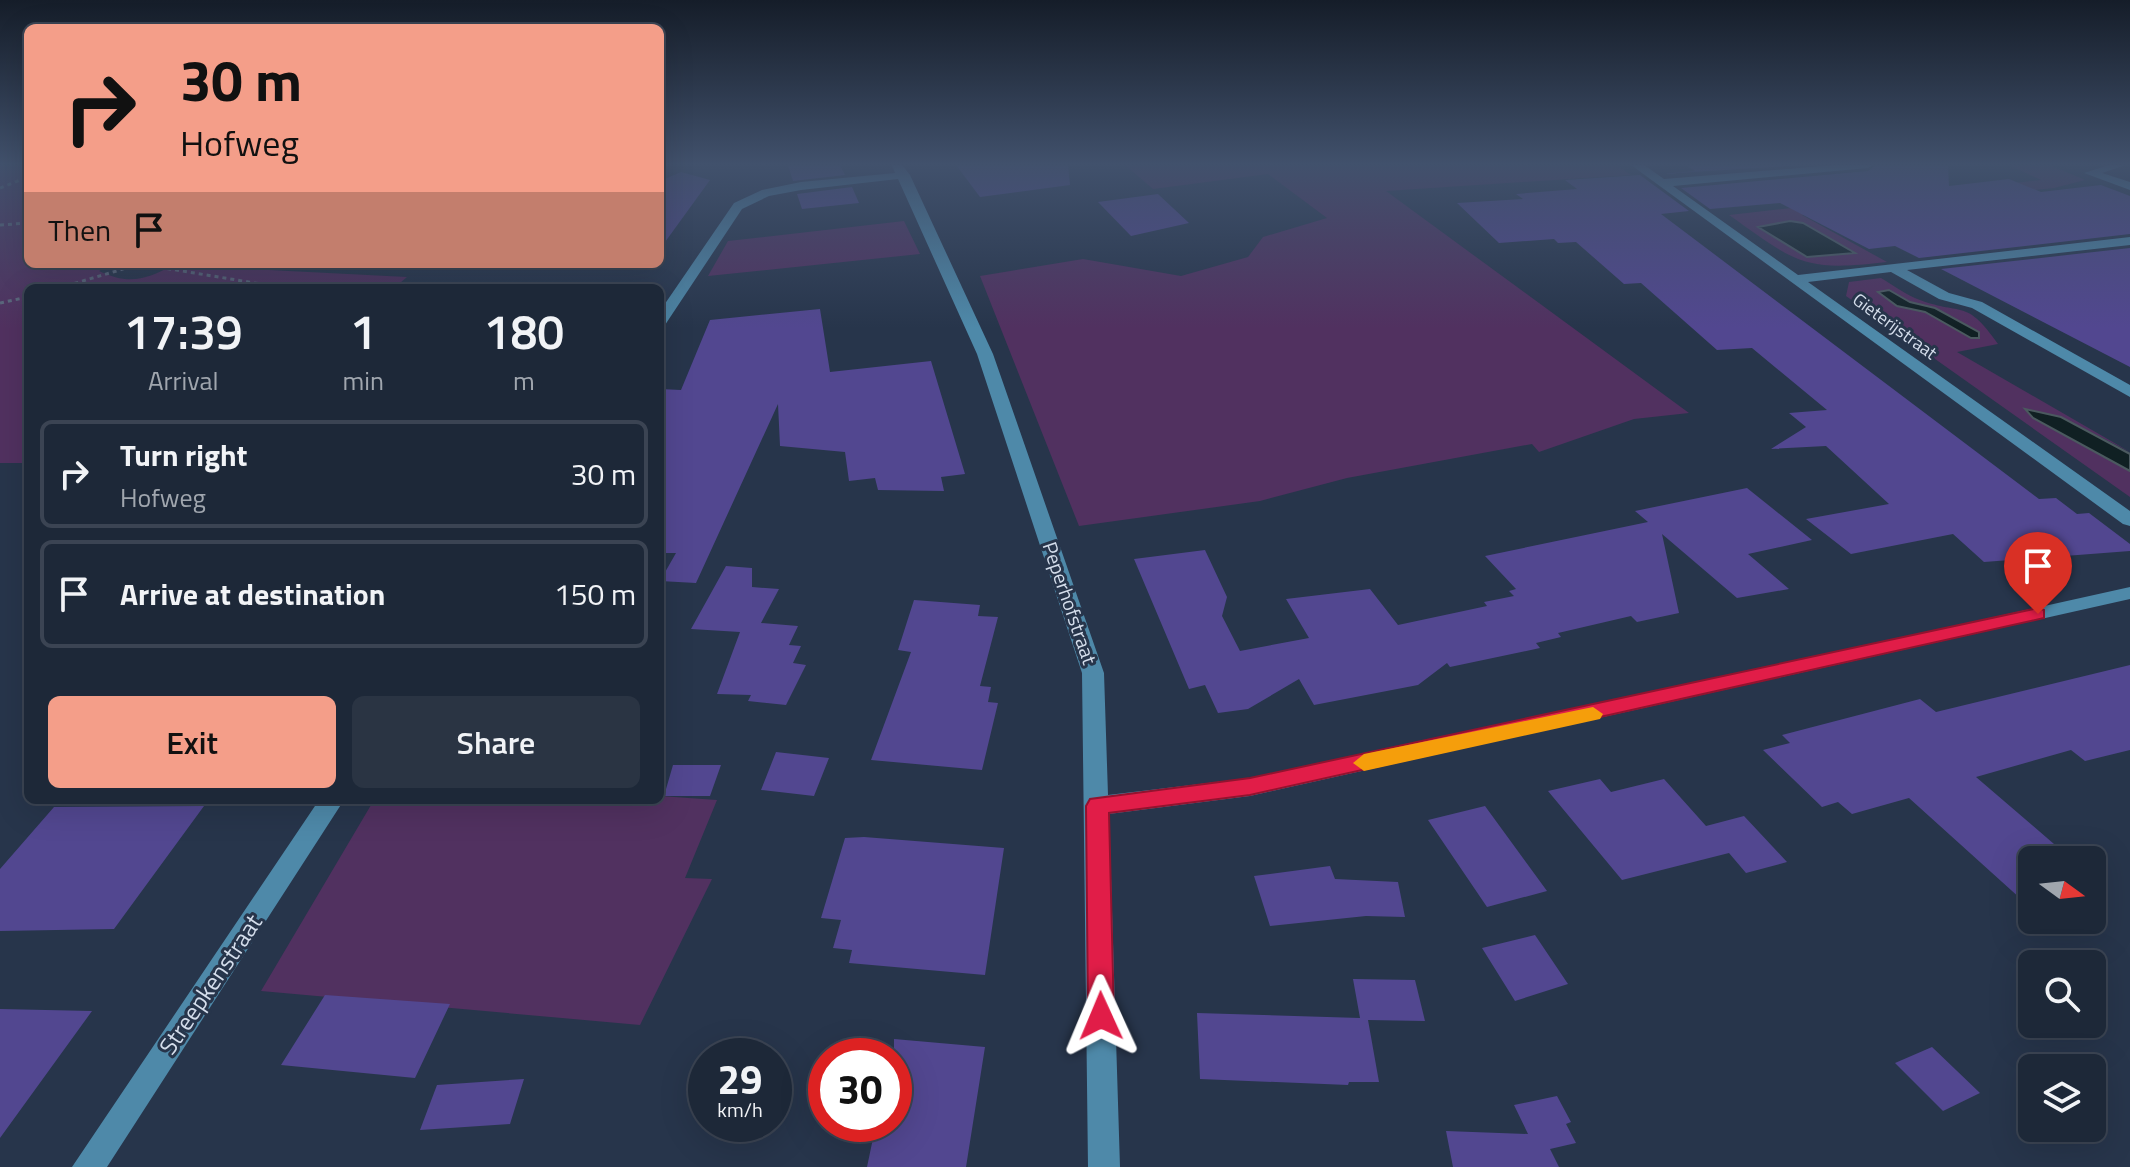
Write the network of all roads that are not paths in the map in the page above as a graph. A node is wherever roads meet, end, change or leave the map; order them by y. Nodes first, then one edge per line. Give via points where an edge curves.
1 (729, 219) edge
2 (923, 219) edge
3 (1714, 219) edge
4 (2130, 241) edge
5 (1895, 269) junction
6 (1796, 279) junction
7 (664, 316) edge
8 (2130, 392) edge
9 (2130, 520) edge
10 (2130, 593) edge
11 (329, 804) edge
12 (1098, 806) junction
13 (88, 1167) edge
14 (1104, 1167) edge

1 - 7 street
2 - 12 street, Peperhofstraat via 985,354 1093,673
3 - 6 street, Gieterijstraat
4 - 5 street
5 - 6 street
5 - 8 street via 1944,296 1977,305
6 - 9 street, Gieterijstraat
10 - 12 street via 1250,787
11 - 13 street, Streepkenstraat
12 - 14 street, Peperhofstraat

